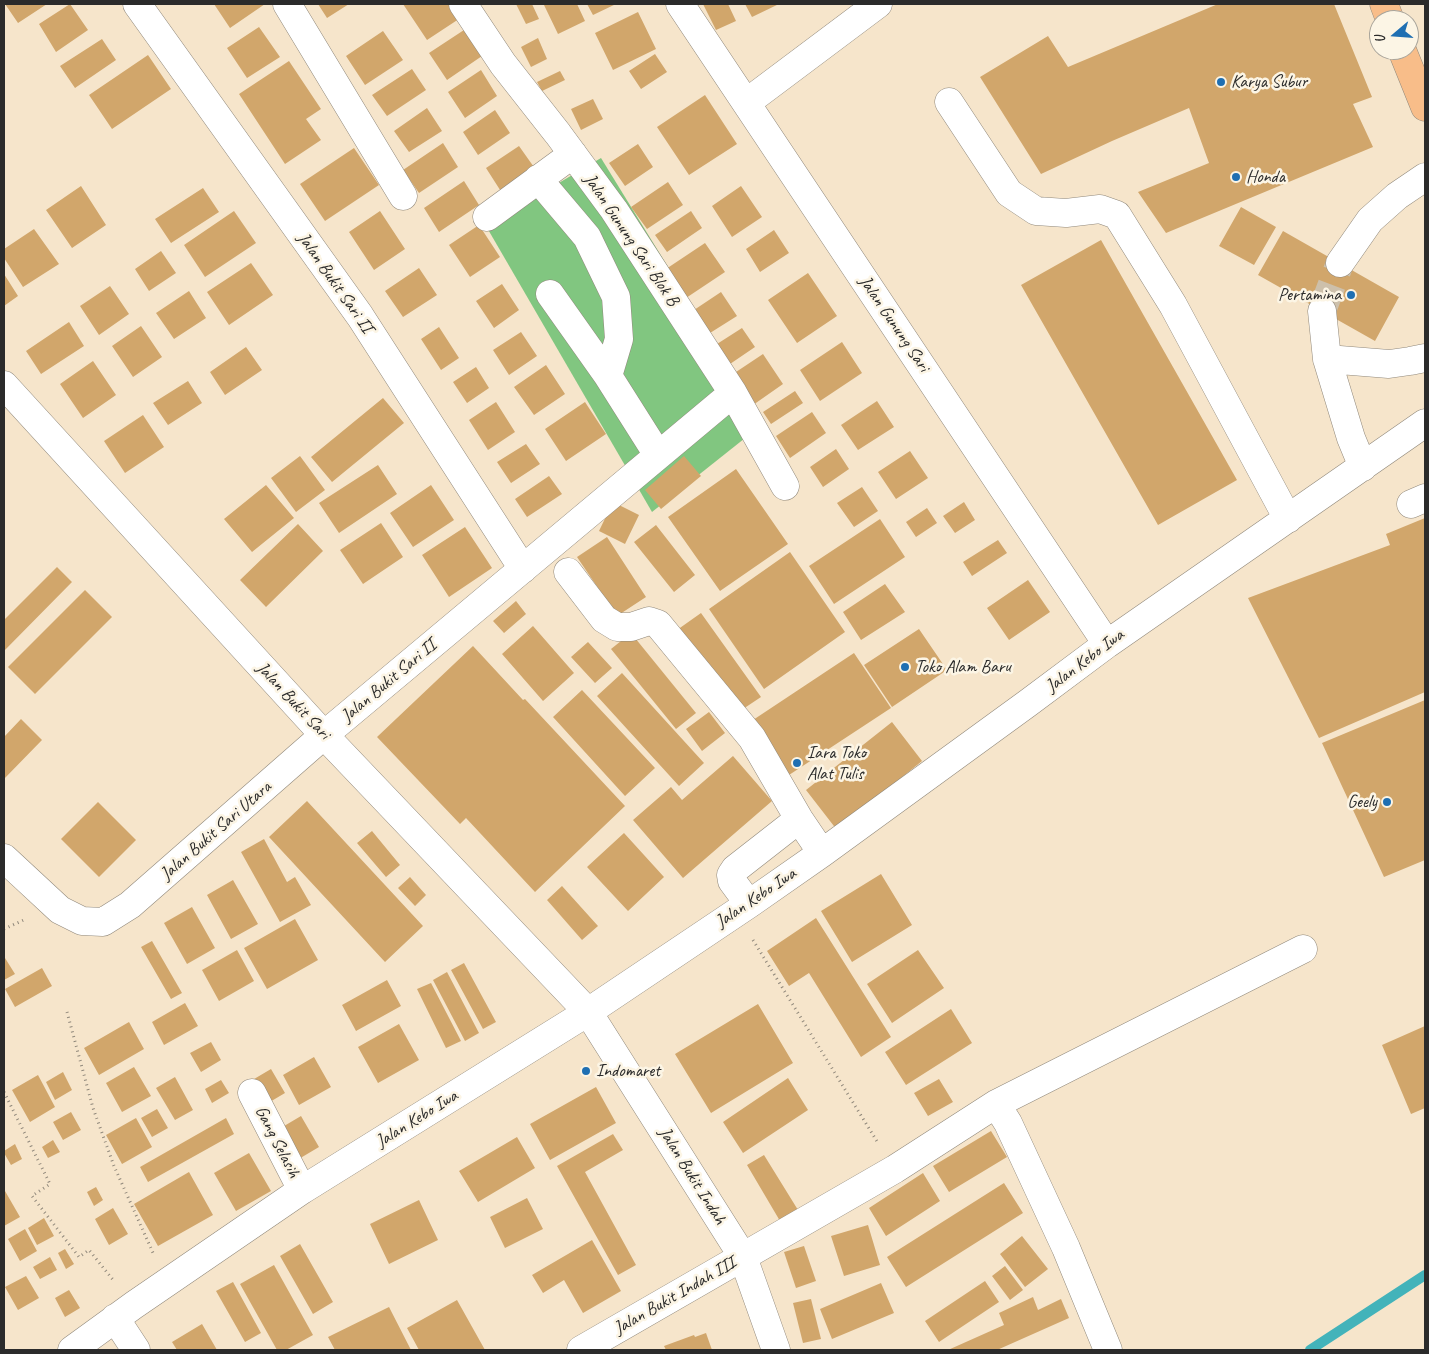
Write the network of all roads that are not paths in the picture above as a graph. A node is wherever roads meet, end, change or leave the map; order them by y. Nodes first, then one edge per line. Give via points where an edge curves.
1 (137, 4) edge
2 (287, 4) edge
3 (463, 4) edge
4 (680, 4) edge
5 (878, 4) edge
6 (1407, 60) edge
7 (1423, 93) edge
8 (746, 102) junction
9 (949, 102) dead end
10 (573, 154) junction
11 (1425, 177) edge
12 (538, 179) junction
13 (403, 196) dead end
14 (487, 217) dead end
15 (1340, 263) tunnel mouth
16 (550, 294) dead end
17 (1322, 311) tunnel mouth
18 (1327, 358) junction
19 (1425, 358) edge
20 (608, 376) junction
21 (4, 385) edge
22 (733, 393) junction
23 (1425, 423) edge
24 (658, 455) junction
25 (1362, 467) junction
26 (785, 486) dead end
27 (1288, 519) junction
28 (524, 569) junction
29 (568, 572) dead end
30 (1107, 644) junction
31 (324, 736) junction
32 (799, 819) junction
33 (822, 853) junction
34 (4, 858) edge
35 (742, 908) junction
36 (1303, 949) dead end
37 (588, 1012) junction
38 (252, 1093) dead end
39 (996, 1104) junction
40 (302, 1190) junction
41 (743, 1257) junction
42 (124, 1311) junction
43 (72, 1350) edge
44 (136, 1350) edge
45 (581, 1350) edge
46 (776, 1350) edge
47 (1108, 1350) edge

1 - 28 street, Jalan Bukit Sari II via 360,316
2 - 13 street
3 - 10 street, Jalan Gunung Sari Blok B via 503,64
4 - 8 street, Jalan Gunung Sari
5 - 8 street
6 - 7 main road
8 - 30 street, Jalan Gunung Sari
9 - 27 street via 1010,193 1036,211 1100,209 1117,216 1173,305
10 - 12 street
10 - 22 street, Jalan Gunung Sari Blok B via 614,210
11 - 15 street via 1370,220
12 - 14 street
12 - 20 street via 587,237 616,297 619,339
16 - 20 street
17 - 18 street
18 - 19 street via 1389,364
18 - 25 street
20 - 24 street
21 - 31 street, Jalan Bukit Sari
22 - 24 street, Jalan Bukit Sari II
22 - 26 street, Jalan Gunung Sari Blok B
23 - 25 street, Jalan Kebo Iwa
24 - 28 street, Jalan Bukit Sari II
25 - 27 street, Jalan Kebo Iwa
27 - 30 street, Jalan Kebo Iwa
28 - 31 street, Jalan Bukit Sari II
29 - 32 street via 604,619 617,627 649,622 658,624 752,738
30 - 33 street, Jalan Kebo Iwa
31 - 34 street, Jalan Bukit Sari Utara via 150,890 103,922 82,921 60,910
31 - 37 street, Jalan Bukit Sari
32 - 33 street
32 - 35 street via 731,875
33 - 35 street, Jalan Kebo Iwa
35 - 37 street, Jalan Kebo Iwa
36 - 39 street, Jalan Bukit Indah III
37 - 40 street, Jalan Kebo Iwa
37 - 41 street, Jalan Bukit Indah
38 - 40 street, Gang Selasih
39 - 41 street, Jalan Bukit Indah III via 895,1169
39 - 47 street via 1066,1248
40 - 42 street, Jalan Kebo Iwa
41 - 45 street, Jalan Bukit Indah III
41 - 46 street, Jalan Bukit Indah
42 - 43 street, Jalan Kebo Iwa
42 - 44 street

